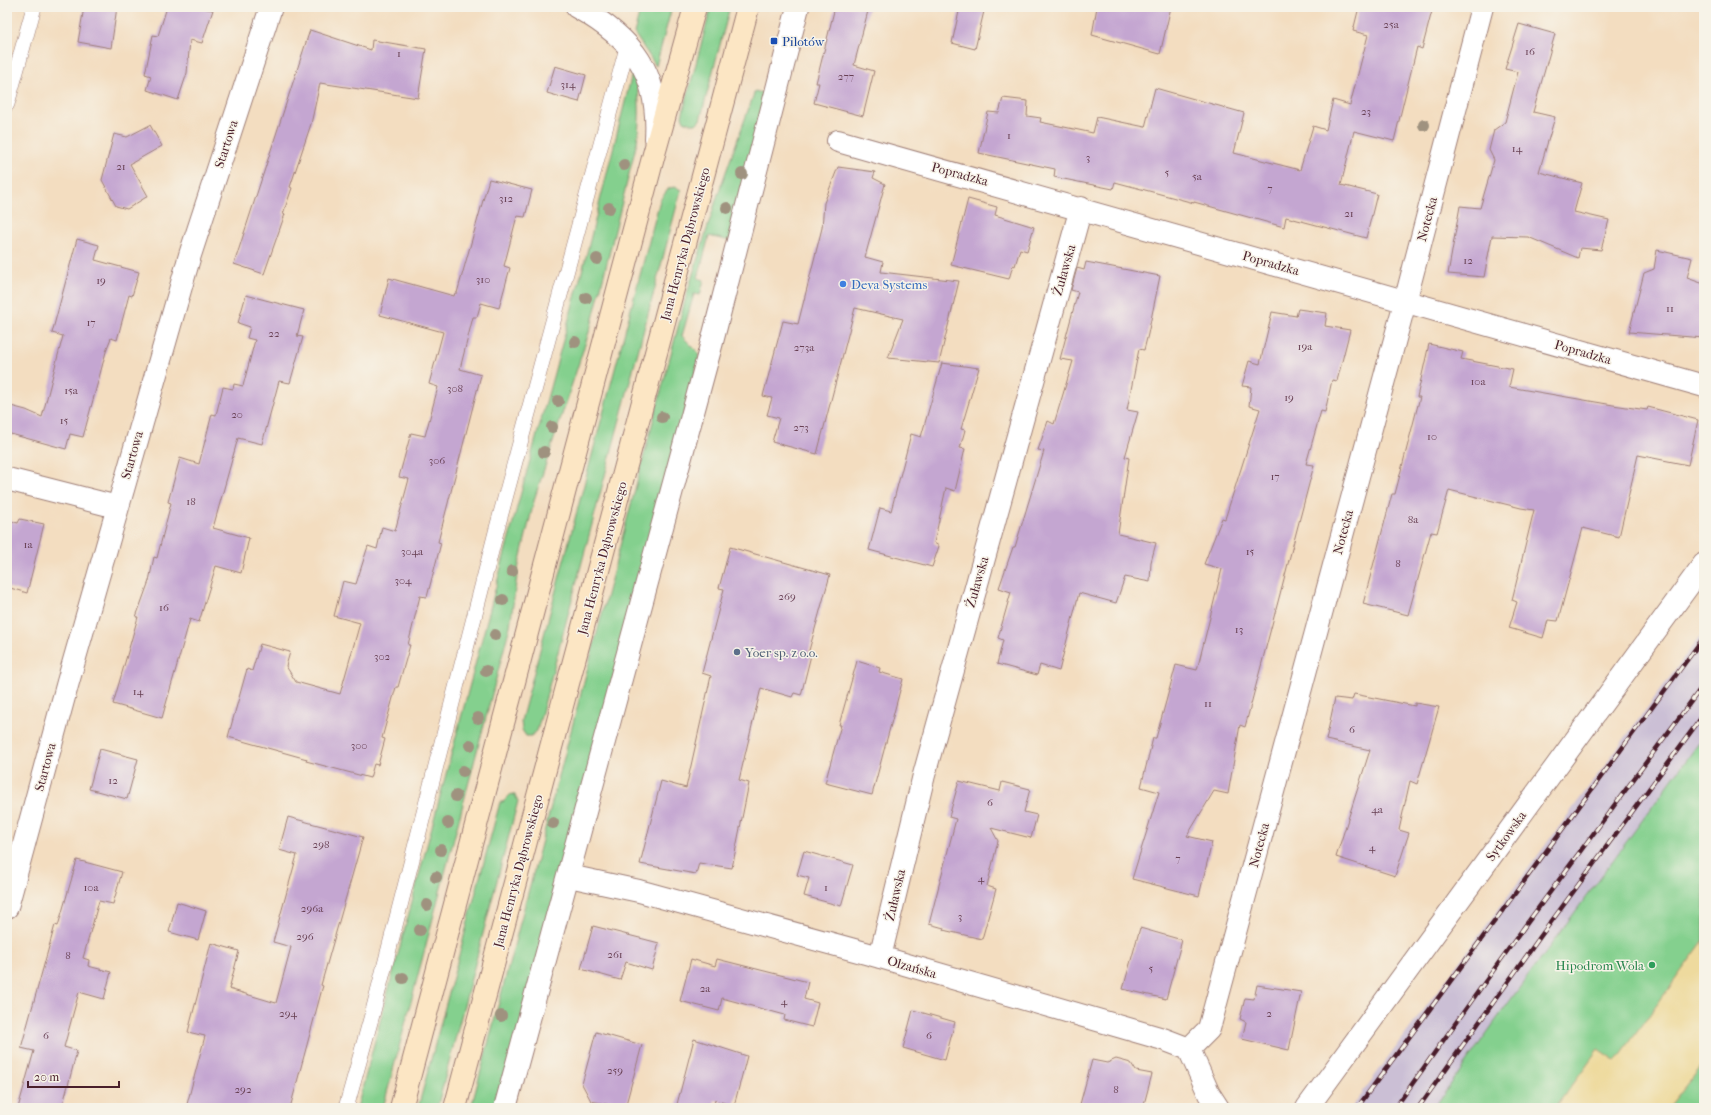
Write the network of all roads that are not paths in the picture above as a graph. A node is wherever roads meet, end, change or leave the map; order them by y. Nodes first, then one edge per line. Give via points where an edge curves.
1 (34, 7) edge
2 (271, 7) edge
3 (577, 7) edge
4 (694, 7) edge
5 (748, 7) edge
6 (798, 7) edge
7 (1482, 7) edge
8 (628, 44) junction
9 (7, 104) edge
10 (838, 141) dead end
11 (654, 154) junction
12 (1081, 208) junction
13 (1405, 302) junction
14 (1704, 386) edge
15 (7, 479) edge
16 (117, 507) junction
17 (1704, 564) edge
18 (569, 876) junction
19 (7, 907) edge
20 (880, 958) junction
21 (1189, 1049) junction
22 (346, 1108) edge
23 (401, 1108) edge
24 (455, 1108) edge
25 (505, 1108) edge
26 (1218, 1108) edge
27 (1307, 1108) edge

1 - 9 lane
2 - 16 street, Startowa via 190,255
3 - 8 street
4 - 11 main road
5 - 24 main road, Jana Henryka Dąbrowskiego
6 - 18 street via 710,350
7 - 13 street, Notecka
8 - 11 street via 643,64 651,88 656,126
8 - 22 lane via 497,528
10 - 12 street, Popradzka
11 - 23 main road
12 - 13 street, Popradzka
12 - 20 street, Żuławska via 924,775
13 - 14 street, Popradzka
13 - 21 street, Notecka via 1209,1029
15 - 16 street
16 - 19 street, Startowa
17 - 27 street, Sytkowska
18 - 20 street, Olzańska via 639,892
18 - 25 street
20 - 21 street, Olzańska
21 - 26 street

